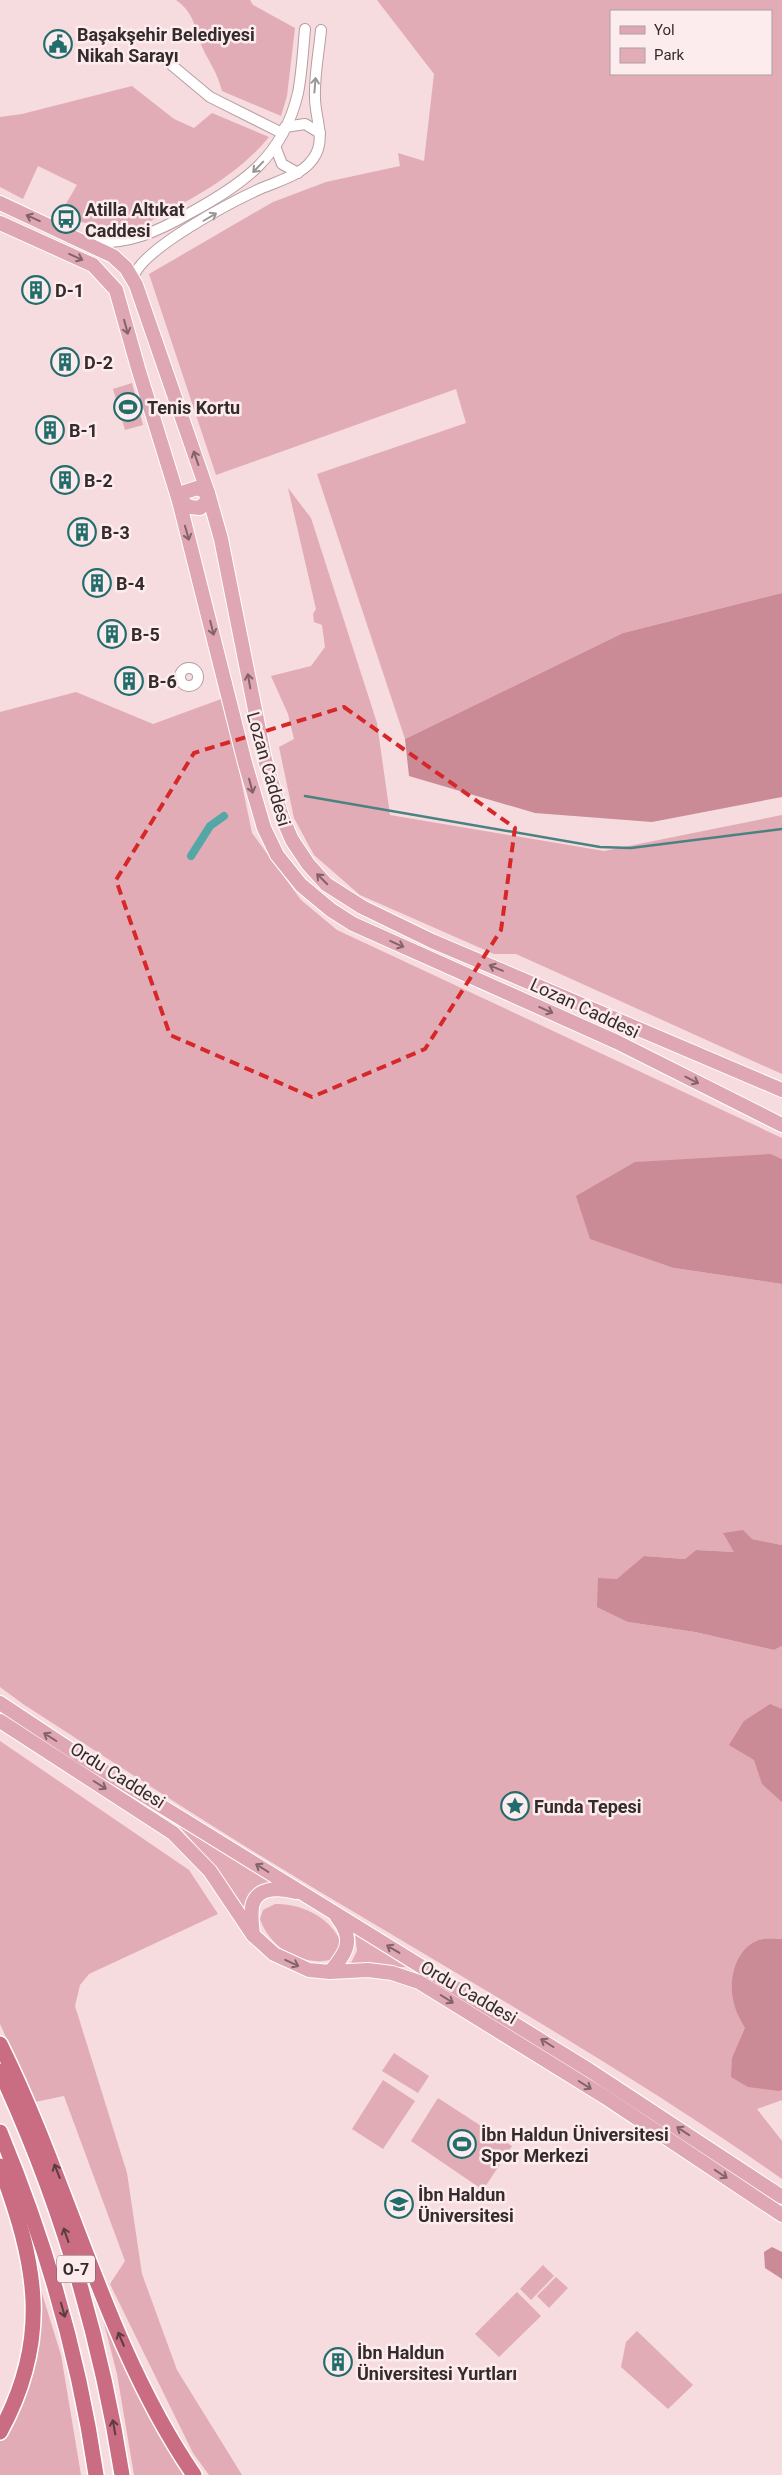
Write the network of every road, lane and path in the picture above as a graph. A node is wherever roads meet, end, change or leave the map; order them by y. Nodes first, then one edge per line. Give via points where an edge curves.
1 (305, 29) dead end
2 (321, 30) dead end
3 (168, 62) dead end
4 (283, 130) junction
5 (320, 134) junction
6 (275, 146) junction
7 (298, 173) junction
8 (0, 203) edge
9 (0, 223) edge
10 (86, 242) junction
11 (133, 278) junction
12 (208, 493) junction
13 (179, 501) junction
14 (782, 1090) edge
15 (781, 1125) edge
16 (0, 1703) edge
17 (0, 1721) edge
18 (304, 1894) junction
19 (334, 1913) junction
20 (253, 1935) junction
21 (330, 1972) junction
22 (0, 2044) edge
23 (0, 2072) edge
24 (0, 2132) edge
25 (0, 2166) edge
26 (782, 2197) edge
27 (782, 2215) edge
28 (26, 2367) junction
29 (0, 2424) edge
30 (0, 2432) edge
31 (96, 2475) edge
32 (122, 2475) edge
33 (194, 2475) edge

1 - 4 street via 298,92
5 -> 2 street via 314,99
3 - 4 street via 210,97
4 - 5 street via 305,124
4 - 6 street
5 - 7 street via 317,153
6 - 7 street via 282,164
6 -> 10 street via 247,178 158,231 126,241
11 -> 7 street via 144,259 174,238 248,195
10 -> 8 main road
9 -> 13 main road, Lozan Caddesi via 93,265 116,290
10 - 11 main road via 120,262
12 -> 11 main road, Lozan Caddesi
12 - 13 main road via 200,508
14 -> 12 main road, Lozan Caddesi via 432,941 362,907 326,884 292,840 282,817 265,760 228,572
13 -> 15 main road, Lozan Caddesi via 264,828 278,855 301,885 353,924 617,1042
18 -> 16 main road, Ordu Caddesi
17 -> 20 main road, Ordu Caddesi via 173,1833 210,1871
18 - 19 main road, Ordu Caddesi
18 - 20 main road via 282,1888 259,1895 253,1903
19 - 21 main road via 345,1926 348,1938 346,1949
26 -> 19 main road, Ordu Caddesi via 589,2070
20 -> 21 main road, Ordu Caddesi via 274,1954 296,1966
21 -> 27 main road, Ordu Caddesi via 368,1970 392,1973 419,1982 604,2097
33 -> 22 highway via 165,2430 132,2366 47,2147
32 -> 23 highway, O-7 via 101,2366 75,2266 39,2160
24 -> 31 highway, O-7 via 36,2226 64,2317 80,2382
25 - 28 highway via 20,2221 32,2277 33,2326
28 - 29 highway
28 - 30 highway via 18,2398

